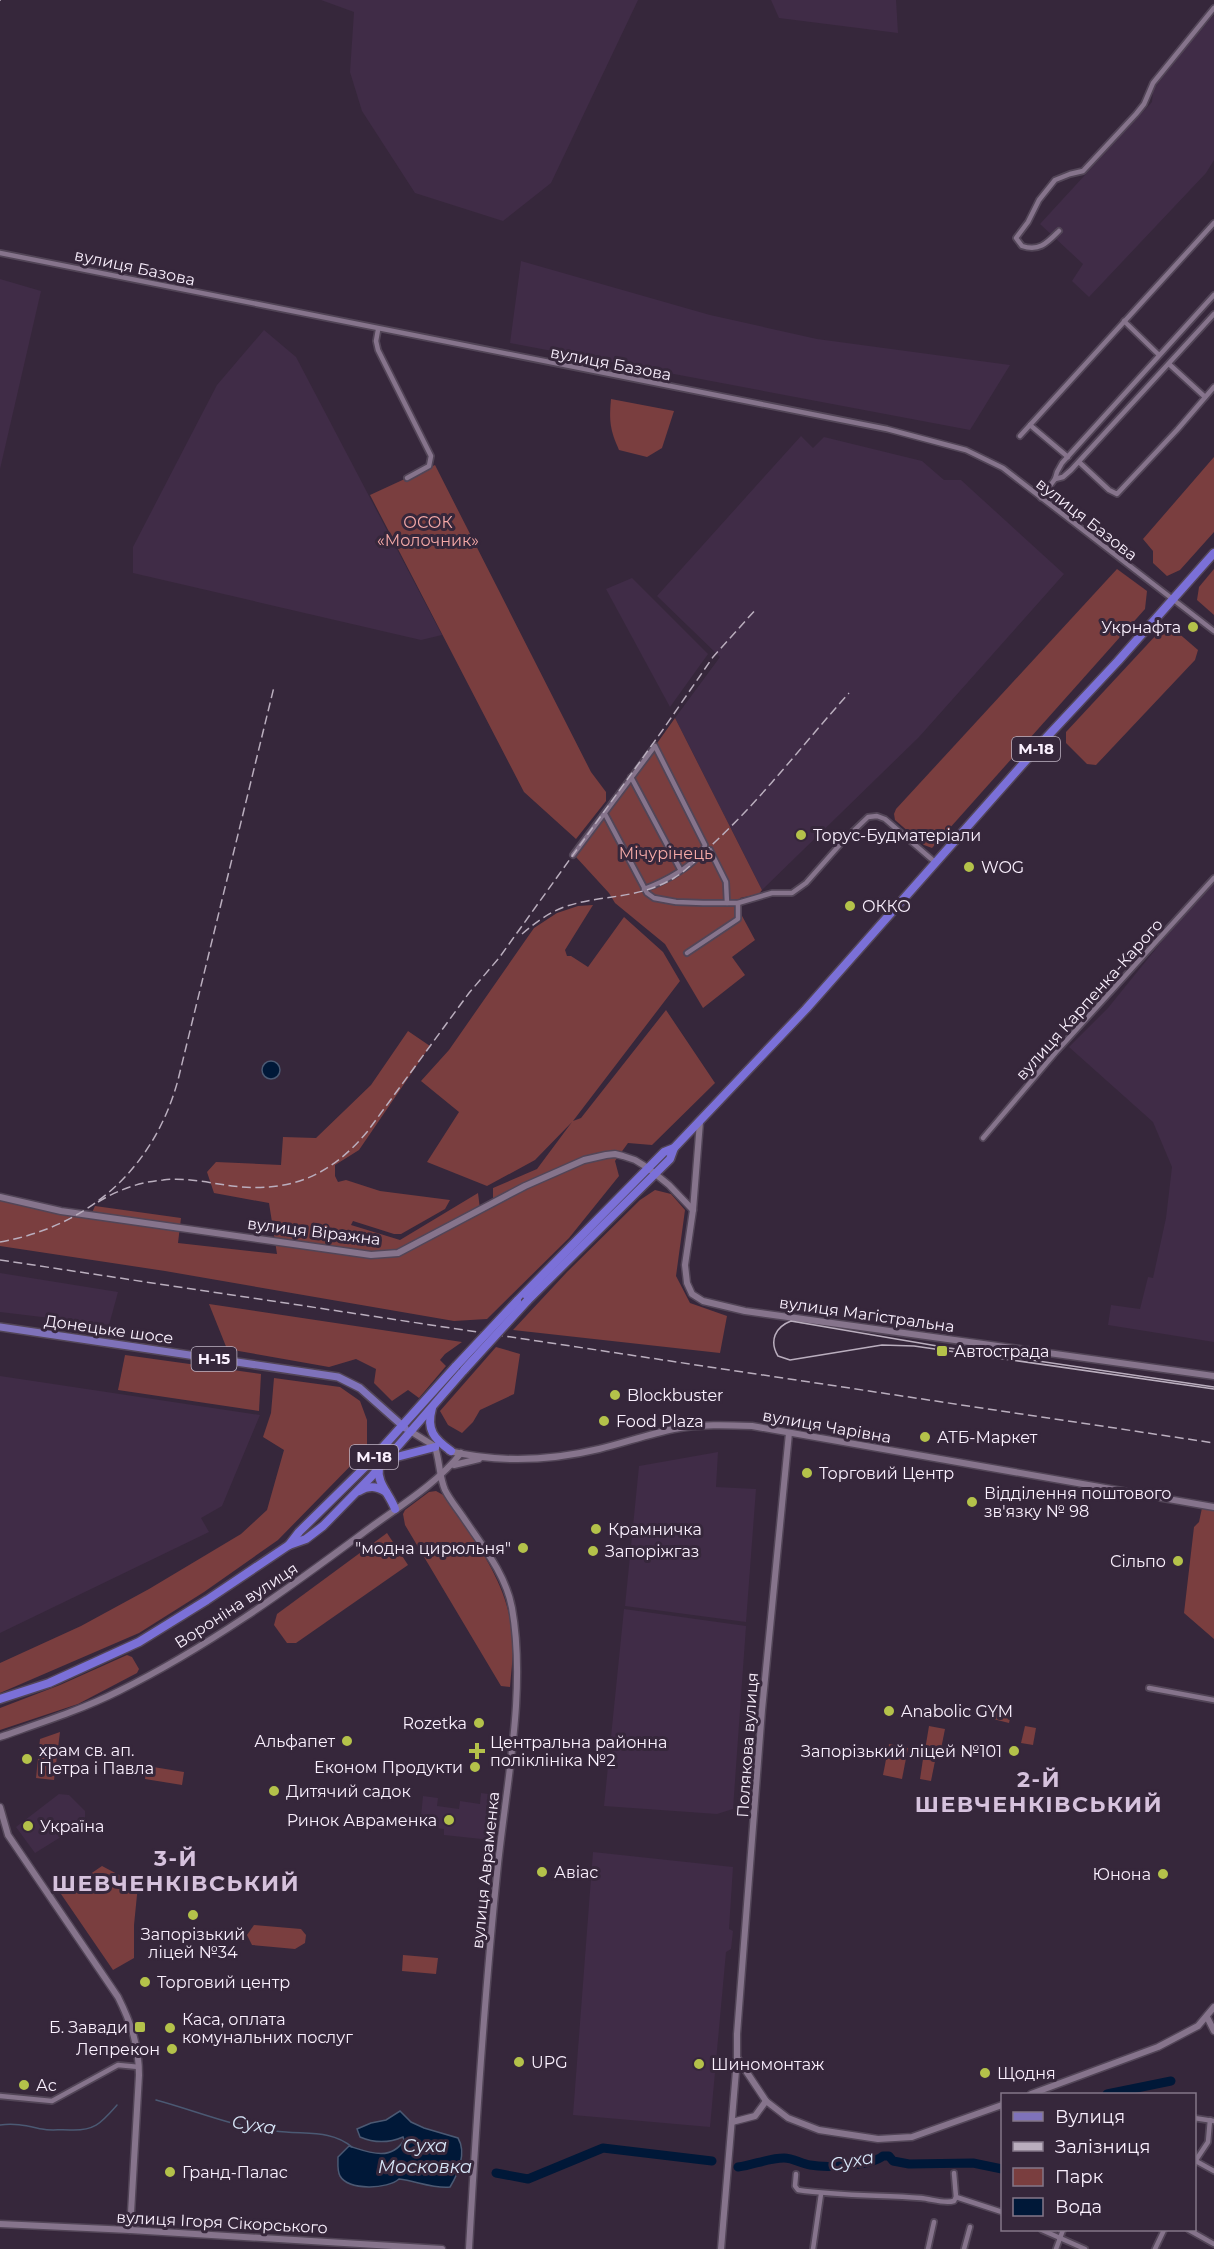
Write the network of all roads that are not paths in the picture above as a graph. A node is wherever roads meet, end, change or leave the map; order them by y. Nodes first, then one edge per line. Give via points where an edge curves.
1 (1214, 8) edge
2 (1214, 223) edge
3 (1059, 231) dead end
4 (0, 253) edge
5 (1214, 295) edge
6 (1214, 314) edge
7 (1124, 321) junction
8 (378, 330) junction
9 (1159, 355) junction
10 (1169, 364) junction
11 (1214, 387) edge
12 (1205, 397) junction
13 (1030, 425) junction
14 (1020, 436) dead end
15 (1068, 457) junction
16 (1079, 462) junction
17 (407, 478) dead end
18 (1055, 479) junction
19 (1041, 498) junction
20 (1214, 553) edge
21 (1172, 600) junction
22 (1214, 632) edge
23 (631, 777) junction
24 (605, 814) junction
25 (710, 850) dead end
26 (573, 855) dead end
27 (936, 863) junction
28 (680, 869) dead end
29 (1214, 878) edge
30 (644, 889) junction
31 (727, 903) junction
32 (738, 903) junction
33 (687, 953) dead end
34 (700, 1122) junction
35 (983, 1138) dead end
36 (652, 1171) junction
37 (0, 1197) edge
38 (693, 1210) junction
39 (0, 1326) edge
40 (460, 1368) junction
41 (1214, 1376) edge
42 (432, 1406) junction
43 (406, 1428) junction
44 (789, 1433) junction
45 (435, 1447) junction
46 (451, 1451) junction
47 (461, 1453) junction
48 (488, 1458) junction
49 (382, 1464) junction
50 (452, 1466) junction
51 (440, 1476) junction
52 (387, 1492) junction
53 (352, 1496) junction
54 (1214, 1507) edge
55 (395, 1509) junction
56 (289, 1545) junction
57 (1149, 1688) dead end
58 (0, 1699) edge
59 (1214, 1700) edge
60 (0, 1737) edge
61 (0, 1807) edge
62 (1214, 2007) edge
63 (1207, 2017) junction
64 (1214, 2031) edge
65 (737, 2059) junction
66 (139, 2067) junction
67 (1033, 2093) edge
68 (0, 2096) edge
69 (766, 2102) junction
70 (1001, 2105) edge
71 (1196, 2118) edge
72 (1212, 2121) edge
73 (732, 2122) junction
74 (1196, 2160) edge
75 (1196, 2162) edge
76 (1214, 2171) edge
77 (954, 2173) dead end
78 (796, 2174) dead end
79 (821, 2194) junction
80 (956, 2197) junction
81 (1001, 2212) edge
82 (934, 2222) dead end
83 (0, 2224) edge
84 (970, 2227) dead end
85 (130, 2229) junction
86 (1046, 2231) edge
87 (1062, 2231) edge
88 (1163, 2231) edge
89 (1192, 2231) edge
90 (1060, 2238) junction
91 (1214, 2244) edge
92 (442, 2249) edge
93 (469, 2249) edge
94 (721, 2249) edge
95 (813, 2249) edge
96 (928, 2249) edge
97 (964, 2249) edge
98 (1056, 2249) edge
99 (1085, 2249) edge
100 (1155, 2249) edge

1 - 3 street via 1153,83 1136,114 1083,171 1055,180 1016,238 1022,246 1035,249
2 - 7 street
4 - 8 street, вулиця Базова
5 - 9 street
6 - 10 street
7 - 9 street
7 - 13 street
8 - 17 street via 378,350 431,456 429,466
8 - 19 street, вулиця Базова via 887,429 984,458
9 - 15 street
10 - 12 street
10 - 16 street
11 - 12 street
12 - 16 street via 1117,494
13 - 14 street
13 - 15 street
15 - 18 street
16 - 18 street
18 - 19 street
19 - 21 street, вулиця Базова
20 - 21 highway, М-18
21 - 22 street
21 - 27 highway, М-18
23 - 24 street
23 - 28 street
23 - 30 street via 655,746 705,845 672,877
24 - 26 street
24 - 30 street
25 - 31 street via 726,882
27 - 32 street via 885,819 868,817 799,889
27 - 34 highway, М-18
29 - 35 street, вулиця Карпенка-Карого
30 - 31 street via 649,896 676,902
31 - 32 street
32 - 33 street via 738,919
34 - 36 highway, М-18 via 674,1148 664,1152
34 - 38 street, вулиця Магістральна
36 - 37 street, вулиця Віражна via 615,1154 584,1160 525,1186 398,1253 371,1255 61,1211
36 - 38 street, вулиця Віражна
36 - 40 highway, М-18, bridge
36 - 40 highway, М-18, bridge via 517,1301
38 - 41 street, вулиця Магістральна via 687,1283 692,1294 703,1301
39 - 43 main road, Донецьке шосе / Н-15 via 338,1377 360,1388
40 - 42 highway, М-18
40 - 43 highway, М-18
42 - 43 highway, М-18
42 - 46 highway via 429,1427 433,1437
43 - 45 street, вулиця Чарівна
43 - 49 highway, М-18
43 - 56 highway, М-18
44 - 48 street, вулиця Чарівна via 742,1426 676,1428 582,1452 542,1458
44 - 54 street, вулиця Чарівна
44 - 65 street, Полякова вулиця via 762,1710
45 - 46 street, вулиця Чарівна
45 - 49 highway
45 - 51 street, вулиця Авраменка
46 - 47 street, вулиця Чарівна
47 - 48 street, вулиця Чарівна
47 - 50 street, Вороніна вулиця
48 - 50 street
49 - 52 highway via 378,1477
49 - 53 highway, М-18
50 - 51 street, Вороніна вулиця
51 - 55 street, Вороніна вулиця
51 - 93 street, вулиця Авраменка via 446,1492 496,1567 511,1605 518,1647 482,2042
52 - 53 highway via 370,1486
52 - 55 highway
53 - 56 highway, М-18 via 323,1526 306,1539
55 - 60 street, Вороніна вулиця via 293,1585 174,1662 66,1714
56 - 58 highway, М-18 via 140,1642 49,1683
57 - 59 street
61 - 66 street via 8,1835 126,2013
62 - 63 street
63 - 64 street
63 - 67 street via 1158,2047
65 - 69 street
65 - 73 street, Полякова вулиця
66 - 68 street via 118,2065 52,2101
66 - 85 street
69 - 70 street via 788,2118 819,2130 878,2139 912,2136
69 - 73 street via 754,2116
71 - 72 street
72 - 74 street via 1208,2142
73 - 94 street, Полякова вулиця
75 - 76 street
77 - 80 street
78 - 79 street via 796,2189
79 - 80 street via 949,2202
79 - 95 street
80 - 81 street
82 - 96 street
83 - 85 street, вулиця Ігоря Сікорського
84 - 97 street
85 - 92 street, вулиця Ігоря Сікорського
86 - 90 street
87 - 90 street
88 - 100 street
89 - 91 street
90 - 98 street
90 - 99 street

